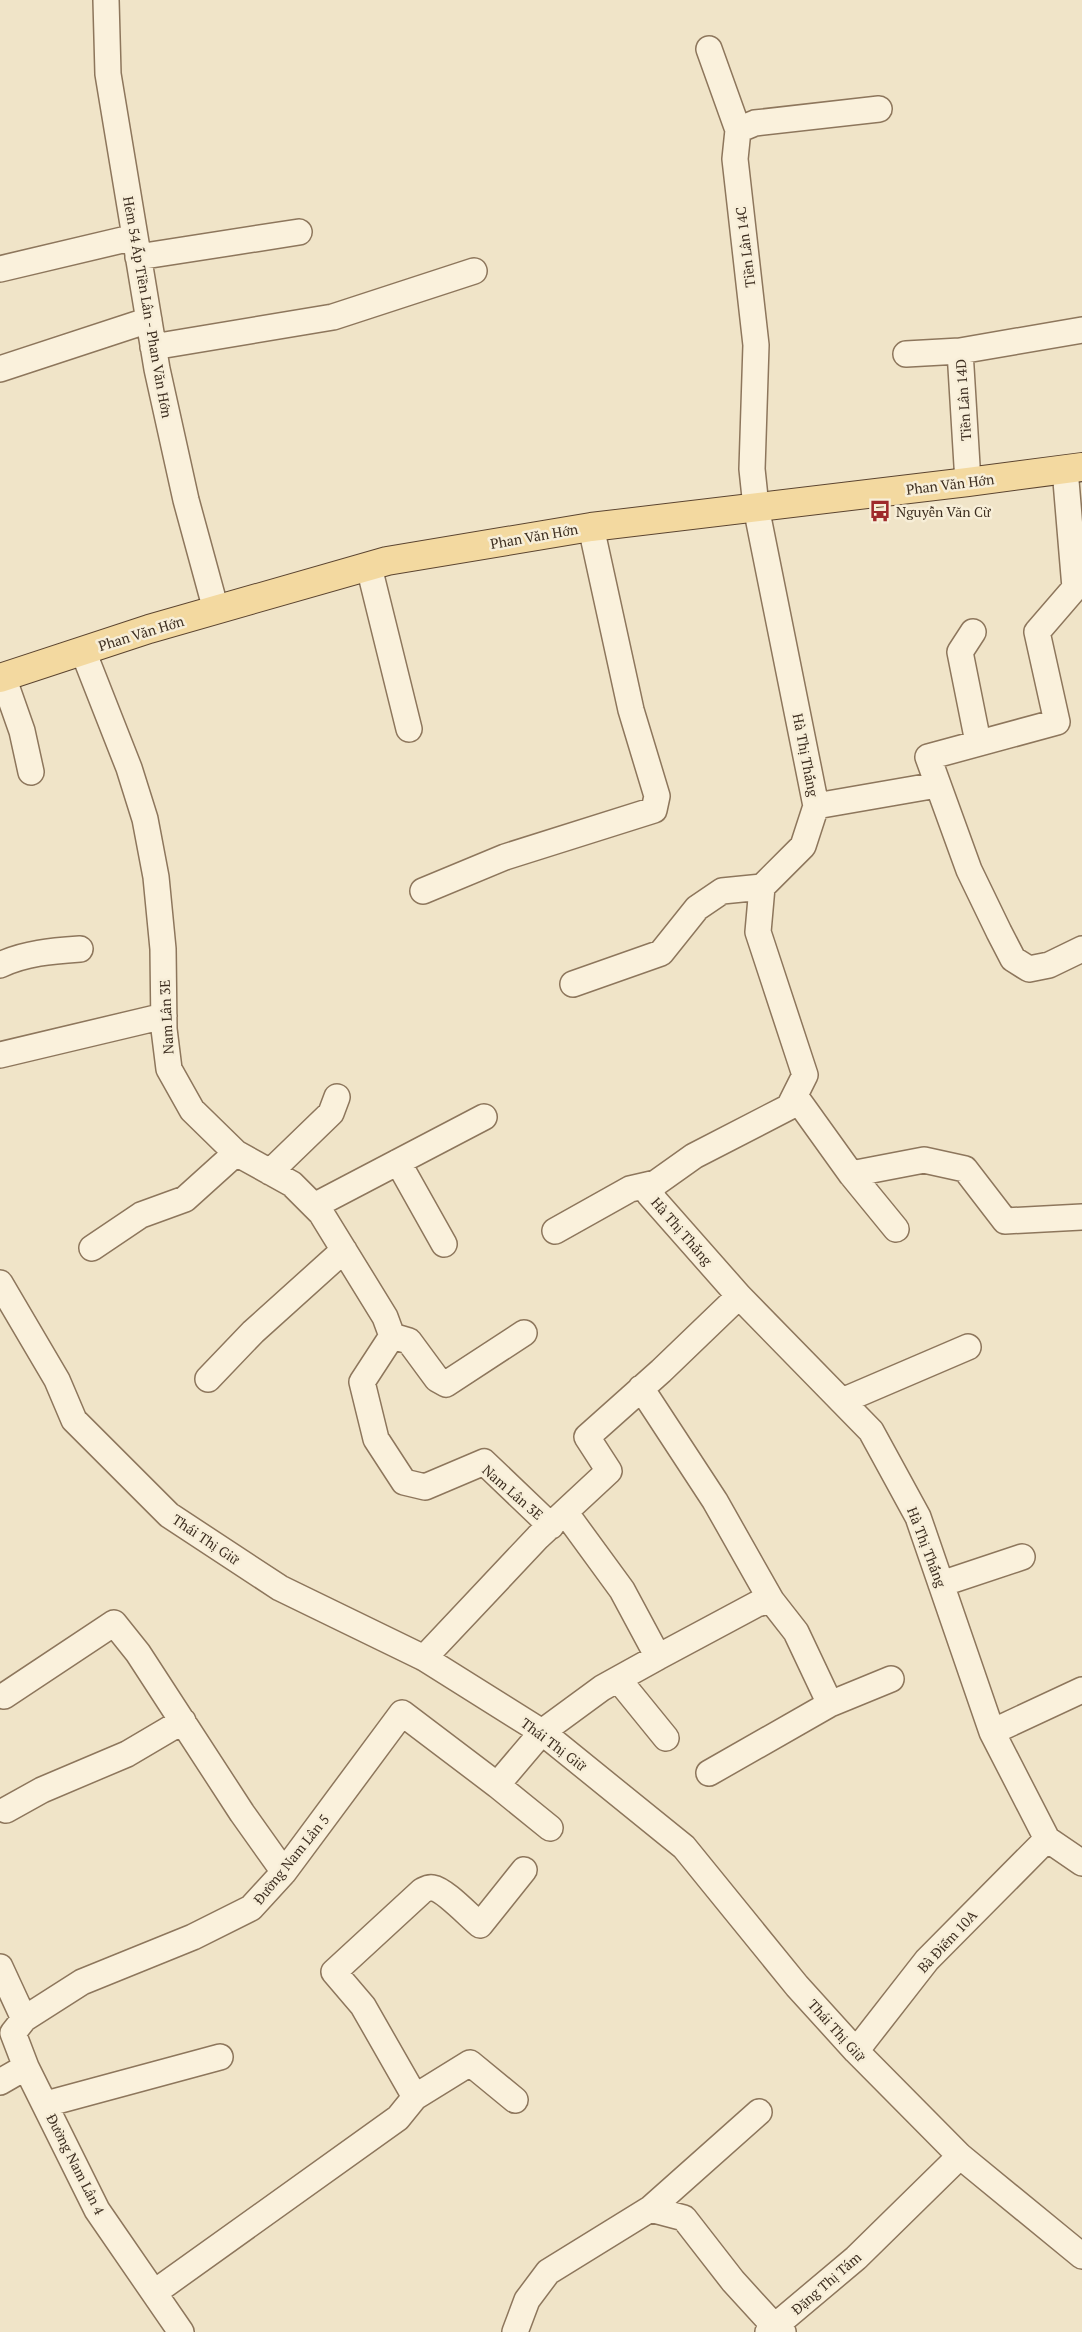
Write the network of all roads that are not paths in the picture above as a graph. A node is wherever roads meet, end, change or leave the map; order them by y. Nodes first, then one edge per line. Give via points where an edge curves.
1 (106, 0) edge
2 (709, 49) dead end
3 (879, 109) dead end
4 (738, 130) junction
5 (299, 232) dead end
6 (136, 247) junction
7 (0, 269) edge
8 (474, 271) dead end
9 (148, 320) junction
10 (1082, 330) edge
11 (153, 347) junction
12 (960, 351) junction
13 (906, 354) dead end
14 (0, 370) edge
15 (1073, 468) edge
16 (968, 482) junction
17 (756, 507) junction
18 (591, 527) junction
19 (369, 567) junction
20 (216, 610) junction
21 (974, 632) dead end
22 (83, 650) junction
23 (1, 677) edge
24 (409, 729) dead end
25 (978, 742) junction
26 (31, 772) dead end
27 (937, 784) junction
28 (816, 806) junction
29 (762, 887) junction
30 (424, 891) dead end
31 (1082, 949) edge
32 (80, 950) dead end
33 (0, 965) edge
34 (573, 984) dead end
35 (164, 1016) junction
36 (0, 1055) edge
37 (795, 1096) junction
38 (337, 1097) dead end
39 (484, 1117) dead end
40 (236, 1153) junction
41 (398, 1162) junction
42 (270, 1172) junction
43 (851, 1174) junction
44 (656, 1182) junction
45 (314, 1206) junction
46 (1082, 1217) edge
47 (896, 1229) dead end
48 (555, 1231) dead end
49 (444, 1244) dead end
50 (92, 1248) dead end
51 (344, 1250) junction
52 (0, 1283) edge
53 (739, 1296) junction
54 (524, 1333) dead end
55 (392, 1336) junction
56 (968, 1347) dead end
57 (208, 1379) dead end
58 (641, 1388) junction
59 (842, 1401) junction
60 (558, 1519) junction
61 (1022, 1557) dead end
62 (941, 1584) junction
63 (771, 1600) junction
64 (658, 1657) junction
65 (424, 1658) junction
66 (618, 1679) junction
67 (891, 1680) dead end
68 (1082, 1690) edge
69 (4, 1696) dead end
70 (830, 1704) junction
71 (183, 1721) junction
72 (542, 1732) junction
73 (992, 1732) junction
74 (666, 1738) dead end
75 (709, 1773) dead end
76 (497, 1785) junction
77 (6, 1810) dead end
78 (550, 1828) dead end
79 (1047, 1839) junction
80 (1082, 1863) edge
81 (524, 1870) dead end
82 (284, 1872) junction
83 (0, 1967) edge
84 (24, 2018) junction
85 (856, 2051) junction
86 (220, 2057) dead end
87 (26, 2067) junction
88 (0, 2082) edge
89 (415, 2097) junction
90 (515, 2100) dead end
91 (46, 2104) junction
92 (758, 2112) dead end
93 (960, 2156) junction
94 (650, 2208) junction
95 (1082, 2256) edge
96 (155, 2292) junction
97 (775, 2330) edge
98 (181, 2332) edge
99 (516, 2332) edge

1 - 6 street, Hẻm 54 Ấp Tiền Lân - Phan Văn Hớn via 108,74
2 - 4 street
3 - 4 street via 755,123
4 - 17 street, Tiền Lân 14C via 735,159 756,344 752,469
5 - 6 street
6 - 7 street
6 - 9 street, Hẻm 54 Ấp Tiền Lân - Phan Văn Hớn
8 - 11 street via 333,317
9 - 11 street, Hẻm 54 Ấp Tiền Lân - Phan Văn Hớn
9 - 14 street
10 - 12 street, Tiền Lân 14D
11 - 20 street, Hẻm 54 Ấp Tiền Lân - Phan Văn Hớn via 186,500
12 - 13 street
12 - 16 street, Tiền Lân 14D
15 - 16 main road, Phan Văn Hớn
15 - 25 street via 1075,588 1037,632 1057,722
16 - 17 main road, Phan Văn Hớn
17 - 18 main road, Phan Văn Hớn
17 - 28 street, Hà Thị Thắng
18 - 19 main road, Phan Văn Hớn
18 - 30 street via 631,710 657,796 654,810 505,857
19 - 20 main road, Phan Văn Hớn
19 - 24 street
20 - 22 main road, Phan Văn Hớn
21 - 25 street via 960,652
22 - 23 main road, Phan Văn Hớn
22 - 35 street, Nam Lân 3E via 130,768 145,819 156,878 163,949
23 - 26 street via 22,731
25 - 27 street via 928,757
27 - 28 street
27 - 31 street via 969,870 1013,959 1029,969 1049,965
28 - 29 street, Hà Thị Thắng via 803,846
29 - 34 street via 722,891 697,908 661,952
29 - 37 street, Hà Thị Thắng via 758,932 805,1075
32 - 33 street via 49,951
35 - 36 street
35 - 40 street, Nam Lân 3E via 169,1069 192,1110
37 - 43 street
37 - 44 street, Hà Thị Thắng via 789,1107 694,1156
38 - 42 street via 331,1113
39 - 41 street
40 - 42 street, Nam Lân 3E
40 - 50 street via 185,1200 141,1216
41 - 45 street
41 - 49 street
42 - 45 street, Nam Lân 3E via 292,1184
43 - 46 street via 924,1160 965,1169 1006,1221
43 - 47 street
44 - 48 street via 630,1189
44 - 53 street, Hà Thị Thắng via 648,1194
45 - 51 street, Nam Lân 3E
51 - 55 street, Nam Lân 3E via 385,1317
51 - 57 street via 260,1326
52 - 65 street, Thái Thị Giữ via 57,1380 74,1420 169,1515 280,1588
53 - 58 street
53 - 59 street, Hà Thị Thắng
54 - 55 street via 446,1384 436,1378 409,1341
55 - 60 street, Nam Lân 3E via 362,1382 376,1440 404,1482 426,1487 484,1462
56 - 59 street
58 - 60 street via 587,1437 610,1471
58 - 63 street via 715,1501
59 - 62 street, Hà Thị Thắng via 871,1431 918,1517
60 - 64 street via 622,1590
60 - 65 street
61 - 62 street
62 - 73 street, Hà Thị Thắng
63 - 64 street via 757,1604
63 - 70 street via 796,1632
64 - 66 street
65 - 72 street, Thái Thị Giữ
66 - 72 street
66 - 74 street
67 - 70 street
68 - 73 street
69 - 71 street via 114,1623
70 - 75 street
71 - 77 street via 127,1754 42,1790
71 - 82 street
72 - 76 street
72 - 85 street, Thái Thị Giữ via 684,1847 797,1986
73 - 79 street, Hà Thị Thắng
76 - 78 street, Đường Nam Lân 5
76 - 82 street, Đường Nam Lân 5 via 402,1713
79 - 80 street, Hà Thị Thắng
79 - 85 street, Bà Điểm 10A via 927,1960
81 - 89 street via 480,1924 439,1891 429,1887 334,1972 363,2006
82 - 84 street, Đường Nam Lân 5 via 252,1908 193,1937 82,1982
83 - 84 street
84 - 87 street via 13,2034
85 - 93 street, Thái Thị Giữ
86 - 91 street
87 - 88 street
87 - 91 street, Đường Nam Lân 4
89 - 90 street via 470,2063
89 - 96 street via 398,2118
91 - 96 street, Đường Nam Lân 4 via 97,2210
92 - 94 street
93 - 95 street, Thái Thị Giữ
93 - 97 street, Đặng Thị Tám via 856,2258
94 - 97 street, Đặng Thị Tám via 684,2218
94 - 99 street via 548,2272 527,2300
96 - 98 street, Đường Nam Lân 4

